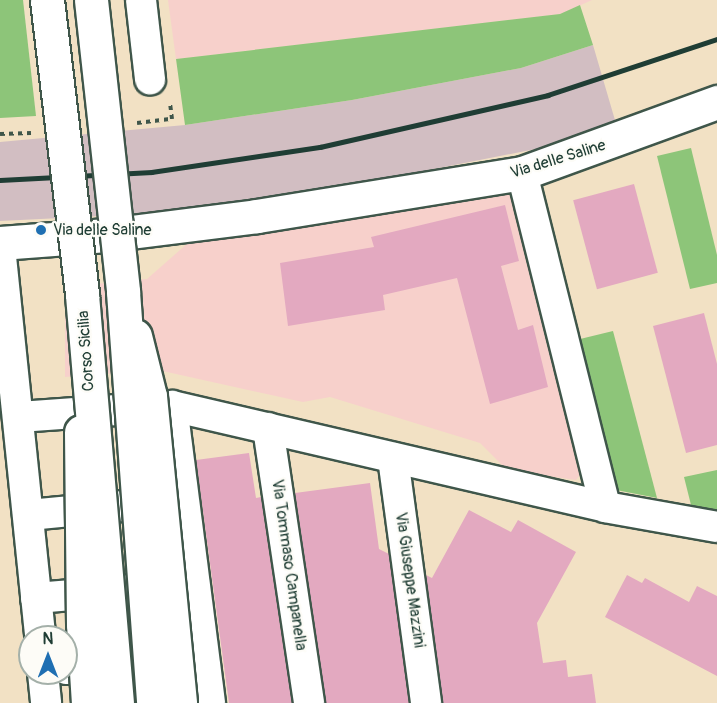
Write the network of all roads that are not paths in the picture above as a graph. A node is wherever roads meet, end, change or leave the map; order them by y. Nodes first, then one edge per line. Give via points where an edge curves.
1 (47, 0) edge
2 (91, 0) edge
3 (141, 0) edge
4 (150, 79) dead end
5 (717, 102) edge
6 (522, 173) junction
7 (0, 245) edge
8 (123, 292) junction
9 (82, 295) junction
10 (172, 406) junction
11 (20, 417) junction
12 (268, 428) junction
13 (393, 458) junction
14 (184, 500) junction
15 (605, 507) junction
16 (29, 515) junction
17 (717, 527) edge
18 (195, 585) junction
19 (36, 598) junction
20 (39, 625) edge
21 (204, 656) junction
22 (78, 668) edge
23 (44, 685) edge
24 (46, 703) edge
25 (88, 703) edge
26 (117, 703) edge
27 (153, 703) edge
28 (180, 703) edge
29 (210, 703) edge
30 (309, 703) edge
31 (426, 703) edge

1 - 9 street, Corso Sicilia, bridge
2 - 8 street, bridge
3 - 4 street
5 - 6 street, Via delle Saline
6 - 7 street, Via delle Saline via 257,216
6 - 15 street
7 - 11 street
8 - 27 street, bridge
8 - 28 street, bridge via 150,396
9 - 25 street, bridge via 82,578
9 - 26 street, Corso Sicilia, bridge
10 - 11 street
10 - 12 street
10 - 14 street
11 - 16 street
12 - 13 street
12 - 30 street, Via Tommaso Campanella
13 - 15 street
13 - 31 street, Via Giuseppe Mazzini
14 - 16 street
14 - 18 street
15 - 17 street
16 - 19 street
18 - 19 street
18 - 21 street
19 - 20 street
21 - 22 street
21 - 29 street
23 - 24 street

